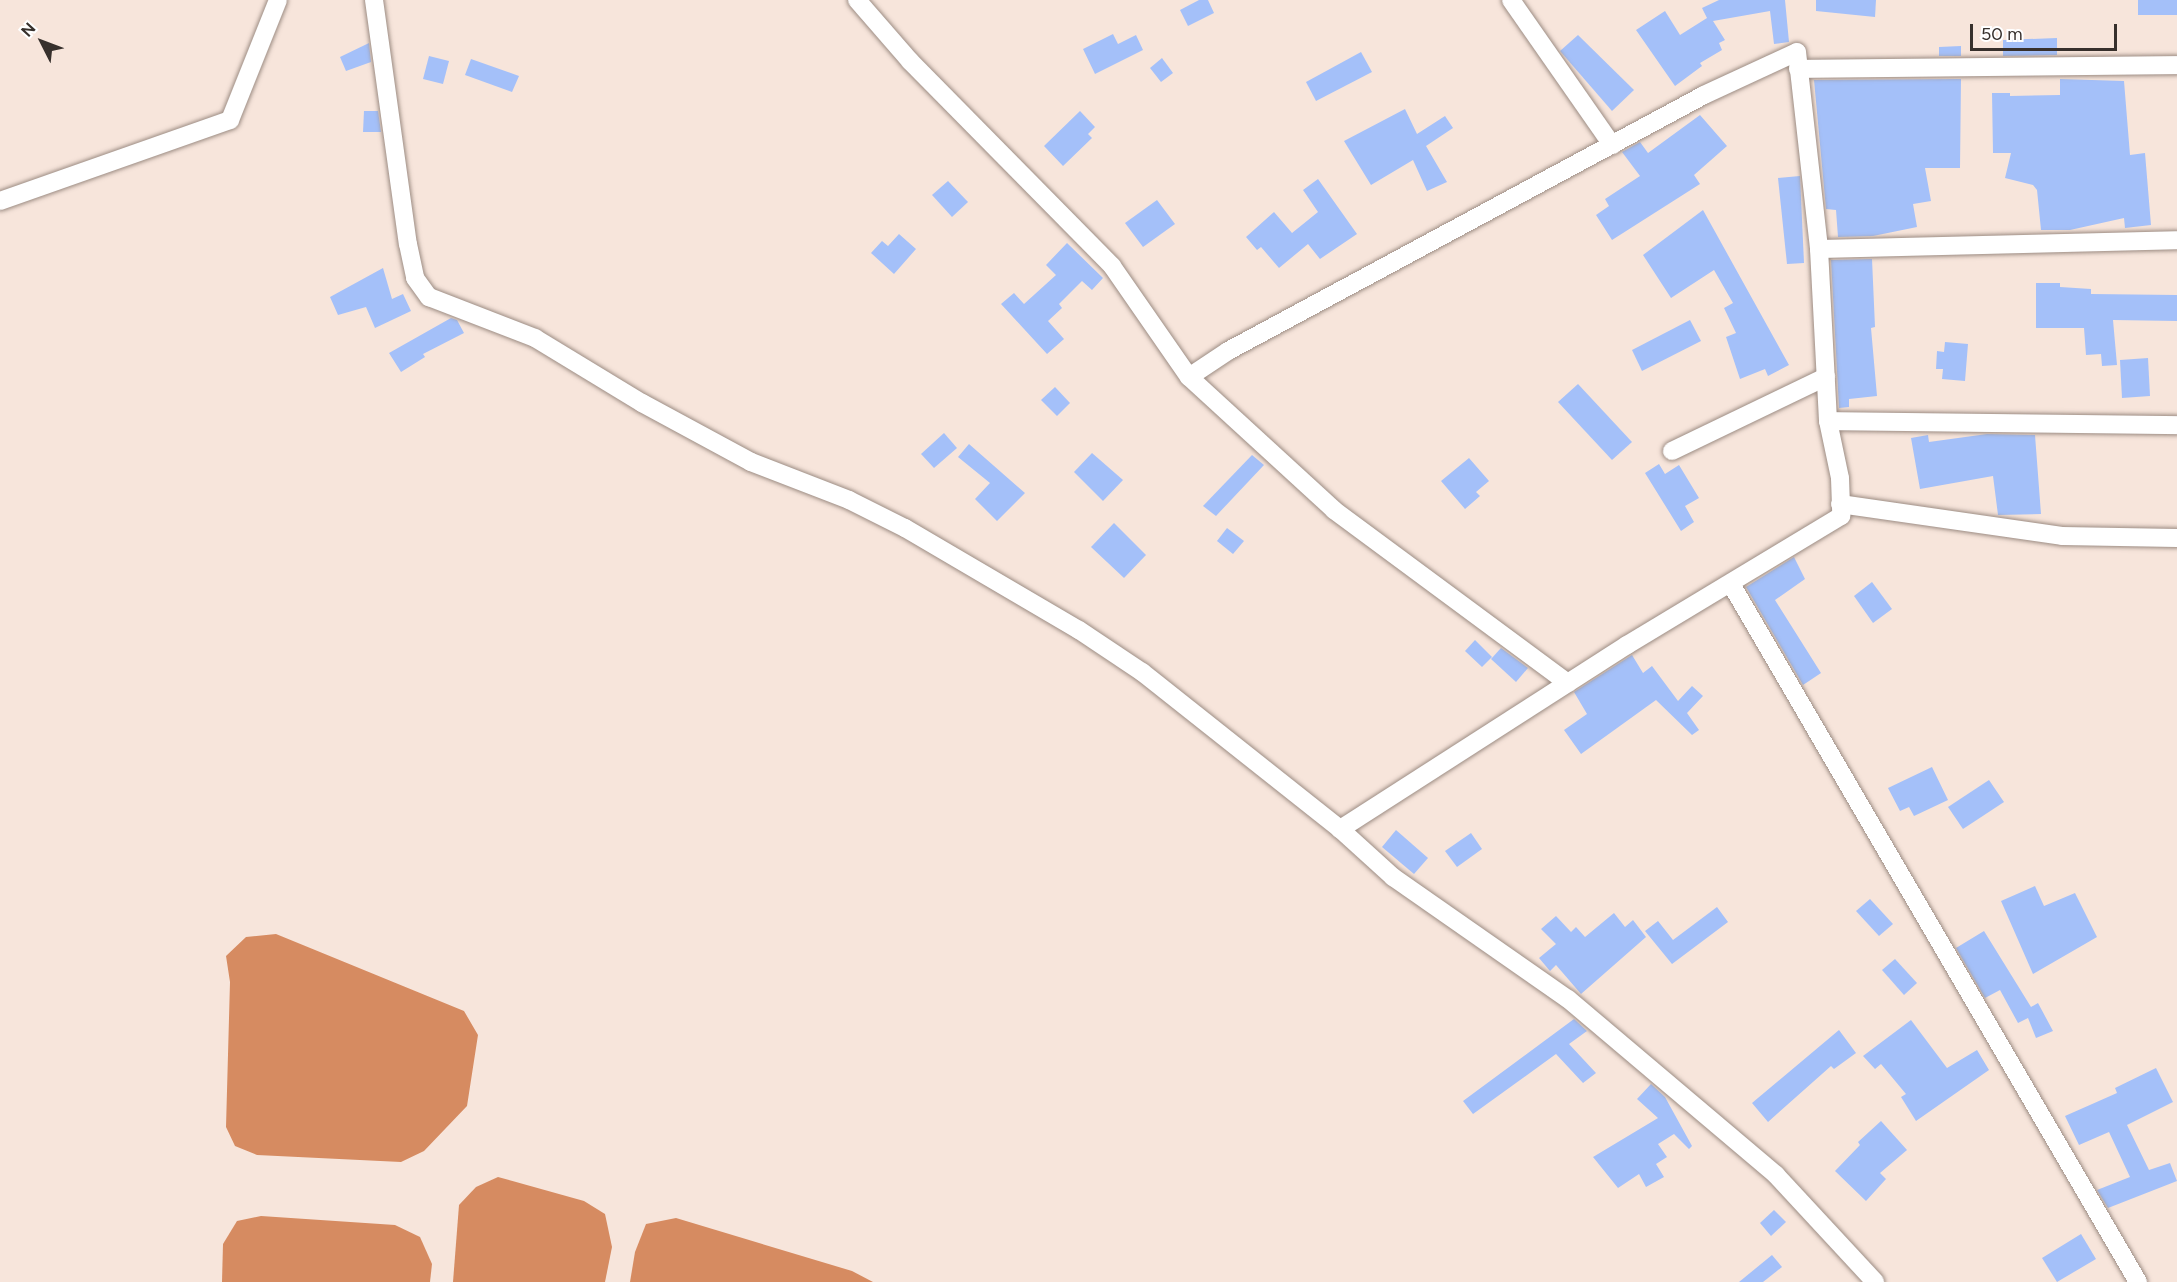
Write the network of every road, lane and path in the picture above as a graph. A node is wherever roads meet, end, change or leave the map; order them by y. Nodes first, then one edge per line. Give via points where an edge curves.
1 (278, 0) edge
2 (374, 0) edge
3 (857, 0) edge
4 (1511, 0) edge
5 (2177, 65) edge
6 (1798, 69) junction
7 (1612, 145) junction
8 (0, 201) edge
9 (2177, 240) edge
10 (1819, 249) junction
11 (1189, 377) junction
12 (1826, 377) junction
13 (1828, 421) junction
14 (2177, 425) edge
15 (1672, 451) dead end
16 (1840, 504) junction
17 (2177, 538) edge
18 (1731, 584) junction
19 (1568, 683) junction
20 (1340, 829) junction
21 (1875, 1282) edge
22 (2138, 1282) edge

1 - 8 street via 230,120
2 - 20 street via 408,244 415,278 429,297 535,338 642,403 751,462 849,500 965,562 1142,672
3 - 11 street via 910,61 1112,266
4 - 7 street
5 - 6 street
6 - 7 street via 1797,52 1704,95
6 - 10 street
7 - 11 street via 1228,351
9 - 10 street
10 - 12 street
11 - 19 street via 1334,510
12 - 13 street
12 - 15 street
13 - 14 street
13 - 16 street via 1840,478
16 - 17 street via 2062,536
16 - 18 street via 1841,516
18 - 19 street
18 - 22 street
19 - 20 street
20 - 21 street via 1393,877 1568,999 1722,1129 1776,1175

